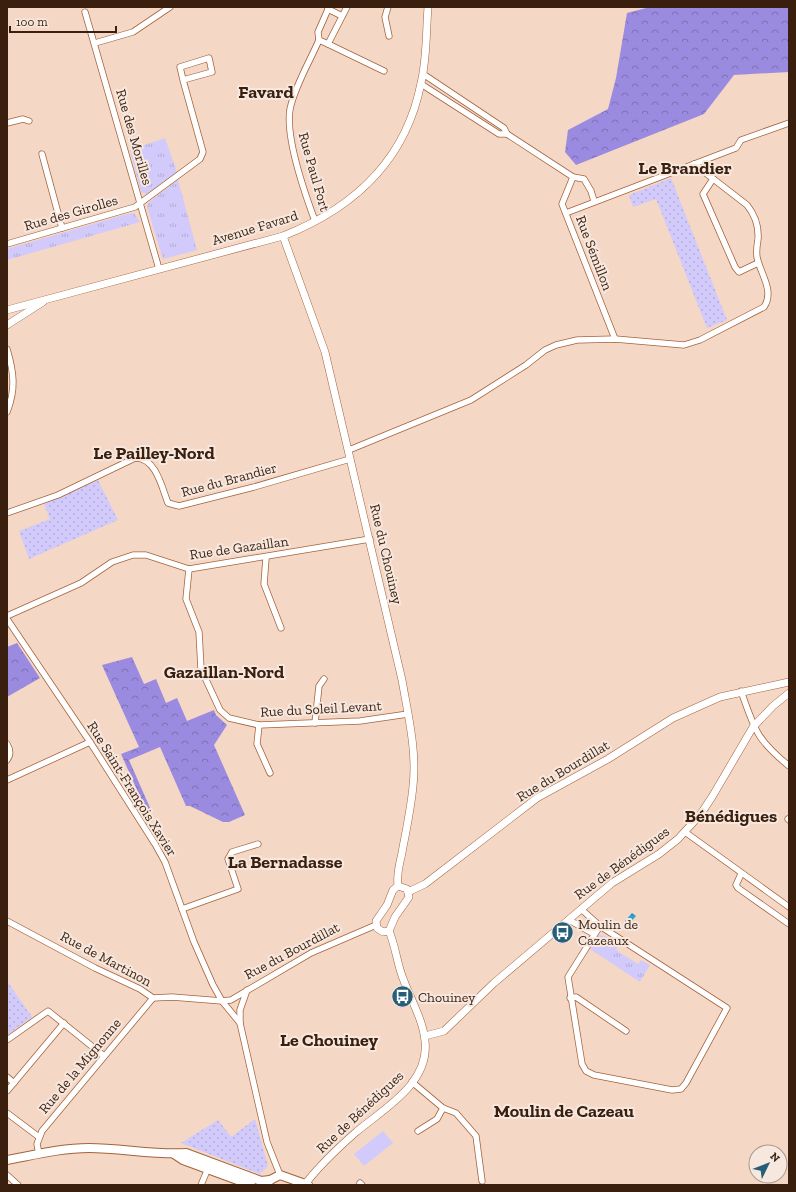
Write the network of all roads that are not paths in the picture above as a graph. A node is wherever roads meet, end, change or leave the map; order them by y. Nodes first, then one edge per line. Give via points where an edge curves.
1 (170, 7) edge
2 (347, 7) edge
3 (388, 7) edge
4 (428, 7) edge
5 (329, 8) edge
6 (85, 12) dead end
7 (342, 16) junction
8 (388, 36) dead end
9 (319, 40) junction
10 (95, 42) junction
11 (328, 44) junction
12 (384, 71) dead end
13 (423, 74) junction
14 (183, 80) junction
15 (421, 84) junction
16 (29, 121) dead end
17 (7, 123) edge
18 (789, 123) edge
19 (507, 134) junction
20 (42, 154) dead end
21 (694, 164) junction
22 (574, 177) junction
23 (713, 179) junction
24 (594, 201) junction
25 (140, 203) junction
26 (566, 213) junction
27 (316, 221) junction
28 (62, 228) junction
29 (283, 236) junction
30 (7, 244) edge
31 (758, 263) junction
32 (159, 269) junction
33 (47, 299) junction
34 (7, 310) edge
35 (7, 325) edge
36 (615, 338) junction
37 (7, 349) edge
38 (7, 412) edge
39 (349, 450) junction
40 (350, 459) junction
41 (7, 514) edge
42 (370, 539) junction
43 (266, 558) junction
44 (189, 569) junction
45 (7, 618) edge
46 (281, 628) dead end
47 (324, 680) dead end
48 (789, 682) edge
49 (741, 691) junction
50 (789, 693) edge
51 (408, 714) junction
52 (315, 723) junction
53 (259, 725) junction
54 (753, 728) junction
55 (90, 742) junction
56 (7, 744) edge
57 (7, 760) edge
58 (789, 766) edge
59 (270, 773) dead end
60 (7, 780) edge
61 (685, 832) junction
62 (258, 844) dead end
63 (741, 874) junction
64 (398, 886) junction
65 (408, 892) junction
66 (789, 907) edge
67 (182, 909) junction
68 (581, 909) junction
69 (569, 920) junction
70 (7, 921) edge
71 (789, 924) edge
72 (376, 925) junction
73 (600, 926) junction
74 (389, 931) junction
75 (594, 934) junction
76 (247, 990) junction
77 (153, 998) junction
78 (570, 998) junction
79 (222, 1001) junction
80 (64, 1023) junction
81 (240, 1023) junction
82 (626, 1031) dead end
83 (425, 1036) junction
84 (7, 1040) edge
85 (104, 1056) junction
86 (7, 1077) edge
87 (412, 1082) junction
88 (14, 1083) junction
89 (7, 1091) edge
90 (443, 1108) junction
91 (7, 1113) edge
92 (418, 1131) dead end
93 (39, 1137) junction
94 (39, 1154) junction
95 (7, 1160) edge
96 (209, 1165) junction
97 (7, 1175) edge
98 (280, 1175) junction
99 (482, 1181) dead end
100 (268, 1182) edge
101 (307, 1184) edge
102 (18, 1185) edge
103 (201, 1185) edge
104 (251, 1185) edge

1 - 10 street via 136,30
2 - 7 street
3 - 8 street via 385,17
4 - 13 street, Avenue Favard
5 - 7 street, Rue Paul Fort
5 - 9 street, Rue Paul Fort via 318,32
6 - 10 street, Rue des Morilles
7 - 11 street
9 - 11 street
9 - 27 street, Rue Paul Fort via 290,105 288,123 293,149
10 - 25 street, Rue des Morilles
11 - 12 street
13 - 15 street, Avenue Favard
13 - 19 street via 504,128
14 - 14 street via 212,72 209,58 180,67
14 - 25 street, Rue des Girolles via 202,156
15 - 19 street via 499,134
15 - 27 street, Avenue Favard via 411,119 393,156 360,191 342,206
16 - 17 street via 23,119
18 - 21 street via 741,140 736,148
19 - 22 street
20 - 28 street
21 - 23 street
21 - 24 street
22 - 24 street via 587,182
22 - 26 street, Rue Sémillon via 562,200
23 - 31 street via 747,204 753,212 758,228
23 - 31 street via 703,194 735,267 740,272
24 - 26 street
25 - 28 street, Rue des Girolles via 135,207
25 - 32 street, Rue des Morilles
26 - 36 street, Rue Sémillon
27 - 29 street, Avenue Favard
28 - 30 street, Rue des Girolles
29 - 32 street, Avenue Favard
29 - 39 street, Rue du Chouiney via 325,352
31 - 36 street via 768,292 764,307 700,340 684,345
32 - 33 street, Avenue Favard
33 - 34 street, Avenue Favard
33 - 35 street, Avenue Favard
36 - 39 street via 577,340 556,345 471,400
37 - 38 street via 14,380 13,398
39 - 40 street, Rue du Chouiney
40 - 41 street, Rue du Brandier via 179,506 168,503 150,463 135,458 58,495
40 - 42 street, Rue du Chouiney
42 - 43 street, Rue de Gazaillan
42 - 51 street, Rue du Chouiney
43 - 44 street, Rue de Gazaillan
43 - 46 street via 264,584
44 - 45 street, Rue de Gazaillan via 146,555 124,557 81,583
44 - 53 street, Rue du Soleil Levant via 186,599 199,632 200,664 204,677 225,716 239,722
45 - 55 street, Rue Saint-François Xavier
47 - 52 street via 319,686
48 - 49 street, Rue du Bourdillat
49 - 54 street
49 - 65 street, Rue du Bourdillat via 691,709 538,798 425,884
50 - 54 street, Rue de Bénédigues
51 - 52 street, Rue du Soleil Levant via 360,721
51 - 64 street, Rue du Chouiney via 413,744 413,785 397,872
52 - 53 street, Rue du Soleil Levant
53 - 59 street via 257,744
54 - 58 street via 765,744
54 - 61 street, Rue de Bénédigues via 712,797
55 - 60 street
55 - 67 street, Rue Saint-François Xavier via 165,862
56 - 57 street via 10,748
61 - 63 street
61 - 68 street, Rue de Bénédigues via 660,854 612,883
62 - 67 street via 232,852 228,859 238,888
63 - 66 street
63 - 71 street via 736,885 738,888
64 - 65 street via 405,887
64 - 72 street via 393,890
65 - 74 street via 409,897
67 - 79 street, Rue Saint-François Xavier via 194,942
68 - 69 street, Rue de Bénédigues
68 - 73 street
69 - 75 street
69 - 83 street, Rue de Bénédigues via 494,983 444,1031
70 - 77 street, Rue de Martinon
72 - 74 street via 383,932
72 - 76 street, Rue du Bourdillat via 310,953
73 - 75 street
73 - 78 street via 727,1008 686,1083 681,1089 672,1090 594,1075 586,1071 582,1064
74 - 83 street via 403,980
75 - 78 street via 569,972
76 - 79 street, Rue du Bourdillat via 231,1000
76 - 81 street, Rue Saint-François Xavier via 240,1010
77 - 79 street, Rue de Martinon
77 - 85 street, Rue de la Mignonne
78 - 82 street via 576,997
79 - 81 street, Rue Saint-François Xavier
80 - 84 street via 48,1011
80 - 85 street
80 - 88 street
81 - 98 street, Rue Saint-François Xavier via 267,1142
83 - 87 street, Rue de Bénédigues via 424,1060
85 - 93 street, Rue de la Mignonne
86 - 88 street
87 - 90 street
87 - 101 street, Rue de Bénédigues via 391,1104 338,1149
88 - 89 street
90 - 92 street via 437,1119
90 - 99 street via 456,1113 476,1136
91 - 93 street
93 - 94 street
94 - 95 main road
94 - 96 main road via 88,1148 174,1154
96 - 100 main road
96 - 103 street
96 - 104 main road
97 - 102 street
98 - 100 main road
98 - 101 main road

